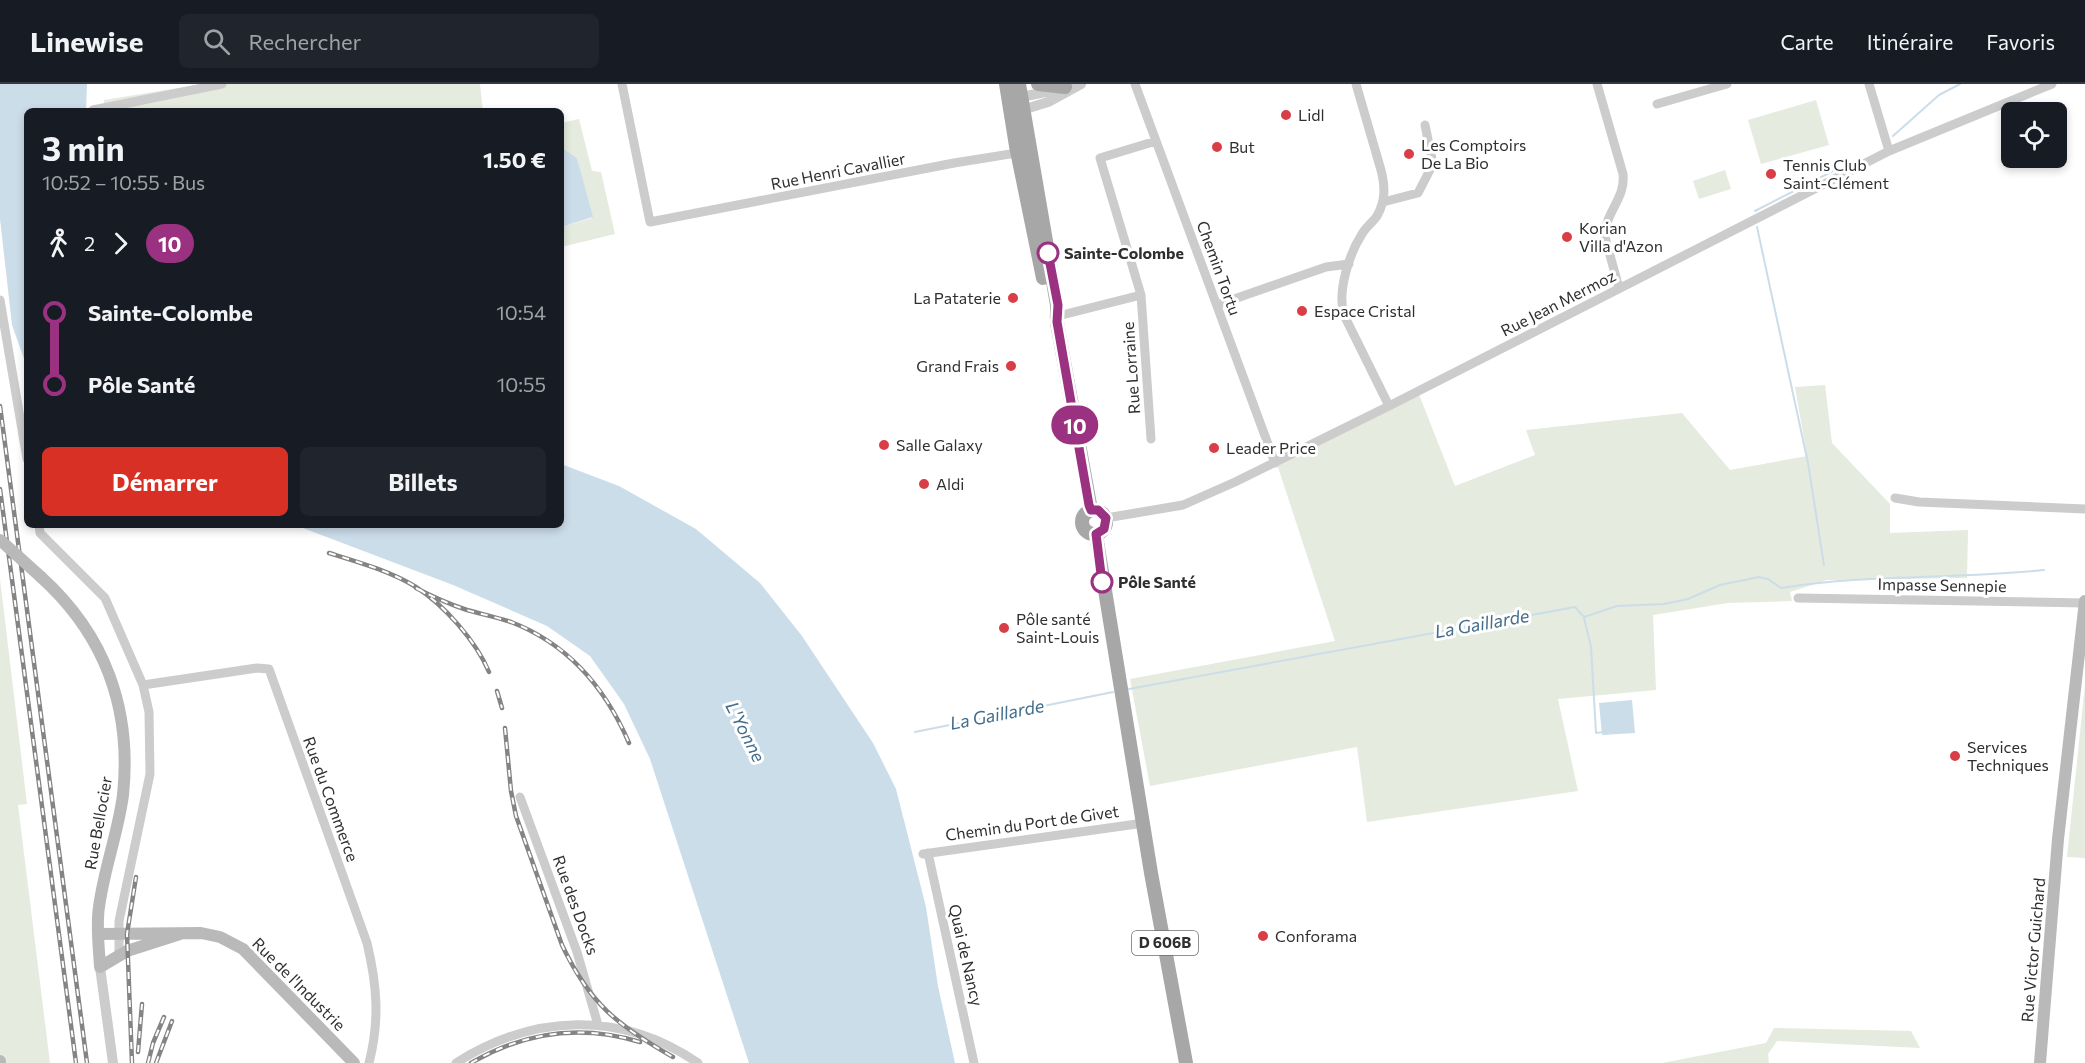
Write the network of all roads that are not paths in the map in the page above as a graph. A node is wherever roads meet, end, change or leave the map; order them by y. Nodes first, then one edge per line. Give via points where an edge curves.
1 (222, 84) edge
2 (622, 84) edge
3 (1006, 84) edge
4 (1038, 84) edge
5 (1081, 84) edge
6 (1135, 84) edge
7 (1356, 84) edge
8 (1598, 84) edge
9 (1727, 84) edge
10 (1869, 84) edge
11 (2052, 84) edge
12 (1065, 87) junction
13 (1700, 88) edge
14 (1017, 101) edge
15 (1657, 104) dead end
16 (103, 108) edge
17 (1425, 124) dead end
18 (1156, 141) junction
19 (1889, 151) junction
20 (1025, 152) junction
21 (1383, 202) junction
22 (1349, 264) junction
23 (1619, 288) junction
24 (1141, 295) junction
25 (0, 300) edge
26 (1217, 305) junction
27 (1056, 318) junction
28 (1389, 406) junction
29 (1151, 439) dead end
30 (24, 442) edge
31 (1275, 463) junction
32 (1895, 498) dead end
33 (2085, 509) edge
34 (1091, 510) junction
35 (1106, 518) junction
36 (39, 528) edge
37 (1096, 534) junction
38 (2, 544) edge
39 (1798, 598) dead end
40 (2085, 602) edge
41 (143, 685) junction
42 (520, 796) dead end
43 (1144, 823) junction
44 (926, 853) joint
45 (98, 934) junction
46 (119, 934) junction
47 (180, 934) junction
48 (119, 955) junction
49 (100, 967) junction
50 (598, 1024) junction
51 (113, 1063) edge
52 (354, 1063) edge
53 (369, 1063) edge
54 (456, 1063) edge
55 (698, 1063) edge
56 (974, 1063) edge
57 (1186, 1063) edge
58 (2040, 1063) edge

1 - 16 street
2 - 20 street, Rue Henri Cavallier via 650,222
3 - 14 main road
4 - 12 main road
5 - 12 street
5 - 14 street via 1048,102
6 - 18 street, Chemin Tortu
7 - 21 street via 1385,185
8 - 23 street via 1623,174 1623,190 1605,229
9 - 13 street
10 - 19 street
11 - 19 street, Rue Jean Mermoz
12 - 14 street
13 - 15 street
14 - 20 main road
17 - 21 street via 1433,164 1418,193
18 - 24 street, Rue Lorraine via 1100,158
18 - 26 street, Chemin Tortu
19 - 23 street, Rue Jean Mermoz
20 - 27 main road
21 - 22 street via 1363,232
22 - 26 street via 1326,267
22 - 28 street via 1341,294 1342,309
23 - 28 street, Rue Jean Mermoz
24 - 27 street, Rue Lorraine
24 - 29 street, Rue Lorraine
25 - 30 street
26 - 31 street, Chemin Tortu
27 - 34 main road
28 - 31 street, Rue Jean Mermoz
31 - 35 street, Rue Jean Mermoz via 1183,505
32 - 33 street
34 - 35 main road via 1098,510
34 - 37 main road via 1084,515 1083,526 1087,532
35 - 37 main road via 1104,529
36 - 41 street via 105,598
37 - 43 main road, D 606B
38 - 45 main road, Rue Bellocier, bridge via 62,595 94,638 117,697 126,747 123,795 100,900
39 - 40 street, Impasse Sennepie
40 - 58 main road, Rue Victor Guichard via 2058,839
41 - 46 street via 149,712 150,774
41 - 53 street, Rue du Commerce via 269,669 365,937 375,976 377,1016
42 - 50 street, Rue des Docks via 581,962
43 - 44 street, Chemin du Port de Givet
43 - 57 main road, D 606B
44 - 56 street, Quai de Nancy
45 - 46 main road, Rue de l'Industrie
45 - 49 main road, Rue Bellocier
46 - 47 main road, Rue de l'Industrie
46 - 48 street
47 - 48 main road
47 - 52 main road, Rue de l'Industrie via 211,934 243,950
48 - 49 main road
49 - 51 street, Rue Bellocier
50 - 54 street via 557,1025 516,1033 481,1047
50 - 55 street via 655,1040

